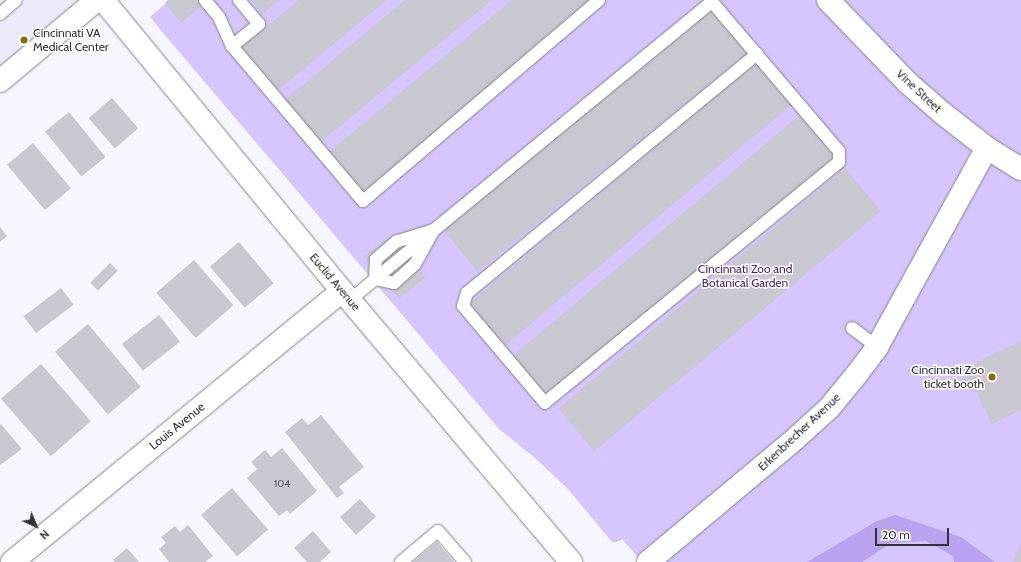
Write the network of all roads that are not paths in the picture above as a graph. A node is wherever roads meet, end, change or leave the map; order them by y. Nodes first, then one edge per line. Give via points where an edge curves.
1 (16, 0) edge
2 (97, 0) edge
3 (103, 0) edge
4 (205, 0) edge
5 (240, 0) edge
6 (599, 0) edge
7 (828, 0) edge
8 (712, 1) edge
9 (0, 14) edge
10 (232, 46) junction
11 (757, 54) junction
12 (0, 81) edge
13 (987, 148) junction
14 (1021, 169) edge
15 (346, 295) junction
16 (852, 328) dead end
17 (877, 347) junction
18 (12, 562) edge
19 (401, 562) edge
20 (466, 562) edge
21 (571, 562) edge
22 (648, 562) edge

1 - 9 lane
2 - 12 street
3 - 15 street, Euclid Avenue
4 - 10 lane via 219,17
5 - 10 lane via 259,24
6 - 10 lane via 363,201
7 - 13 street, Vine Street via 908,83
8 - 11 lane
8 - 15 lane via 375,279
11 - 11 lane via 839,151 839,162 546,403 463,306 467,293
13 - 14 street, Vine Street
13 - 17 street, Erkenbrecher Avenue
15 - 18 street, Louis Avenue
15 - 21 street, Euclid Avenue
16 - 17 lane
17 - 22 street, Erkenbrecher Avenue via 830,407
19 - 20 lane via 438,531

